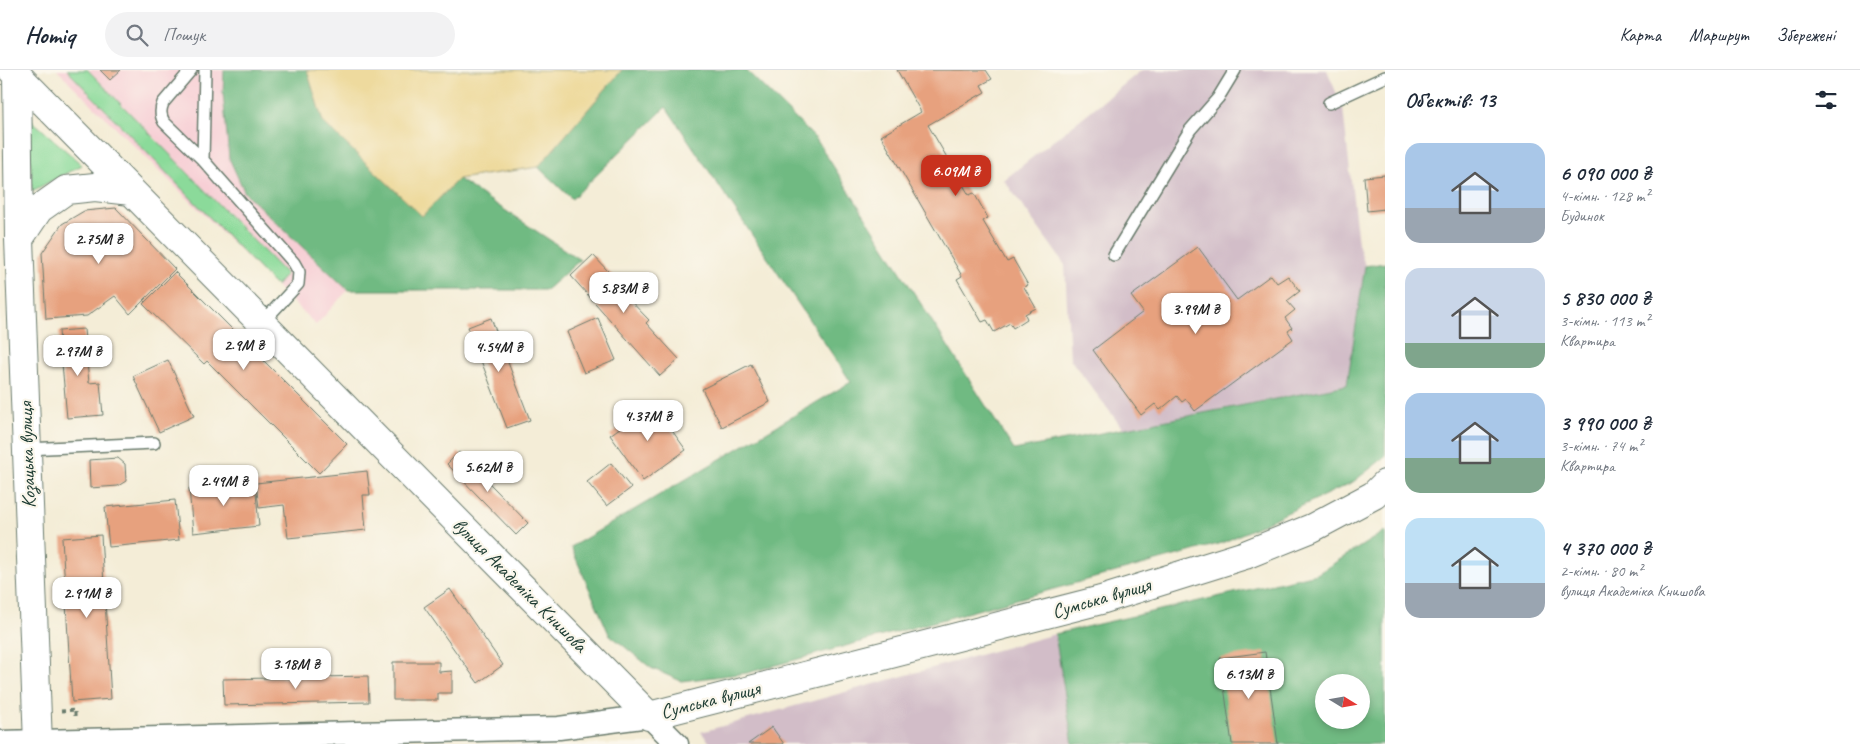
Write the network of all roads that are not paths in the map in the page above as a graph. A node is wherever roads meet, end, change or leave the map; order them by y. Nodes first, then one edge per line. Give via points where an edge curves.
1 (191, 70) edge
2 (205, 70) edge
3 (1235, 70) edge
4 (15, 73) edge
5 (1385, 77) edge
6 (1329, 103) dead end
7 (203, 160) junction
8 (131, 192) junction
9 (19, 239) junction
10 (1114, 255) dead end
11 (262, 324) junction
12 (154, 443) dead end
13 (27, 449) junction
14 (1385, 484) edge
15 (649, 716) junction
16 (0, 742) edge
17 (38, 742) edge
18 (677, 744) edge

1 - 7 lane via 163,103 161,117
2 - 7 lane
3 - 10 lane via 1218,98 1190,130
4 - 8 street, вулиця Академіка Книшова
4 - 9 street, Козацька вулиця
5 - 6 lane
7 - 11 lane via 294,263 298,272 298,284
8 - 9 street via 95,187 66,190 38,209
8 - 11 street, вулиця Академіка Книшова
9 - 13 street, Козацька вулиця
11 - 15 street, вулиця Академіка Книшова
12 - 13 lane
13 - 17 street, Козацька вулиця
14 - 15 street, Сумська вулиця via 1374,495 1312,528 1245,554 1119,594
15 - 17 street, Сумська вулиця via 559,728
15 - 18 street
16 - 17 street, Сумська вулиця

